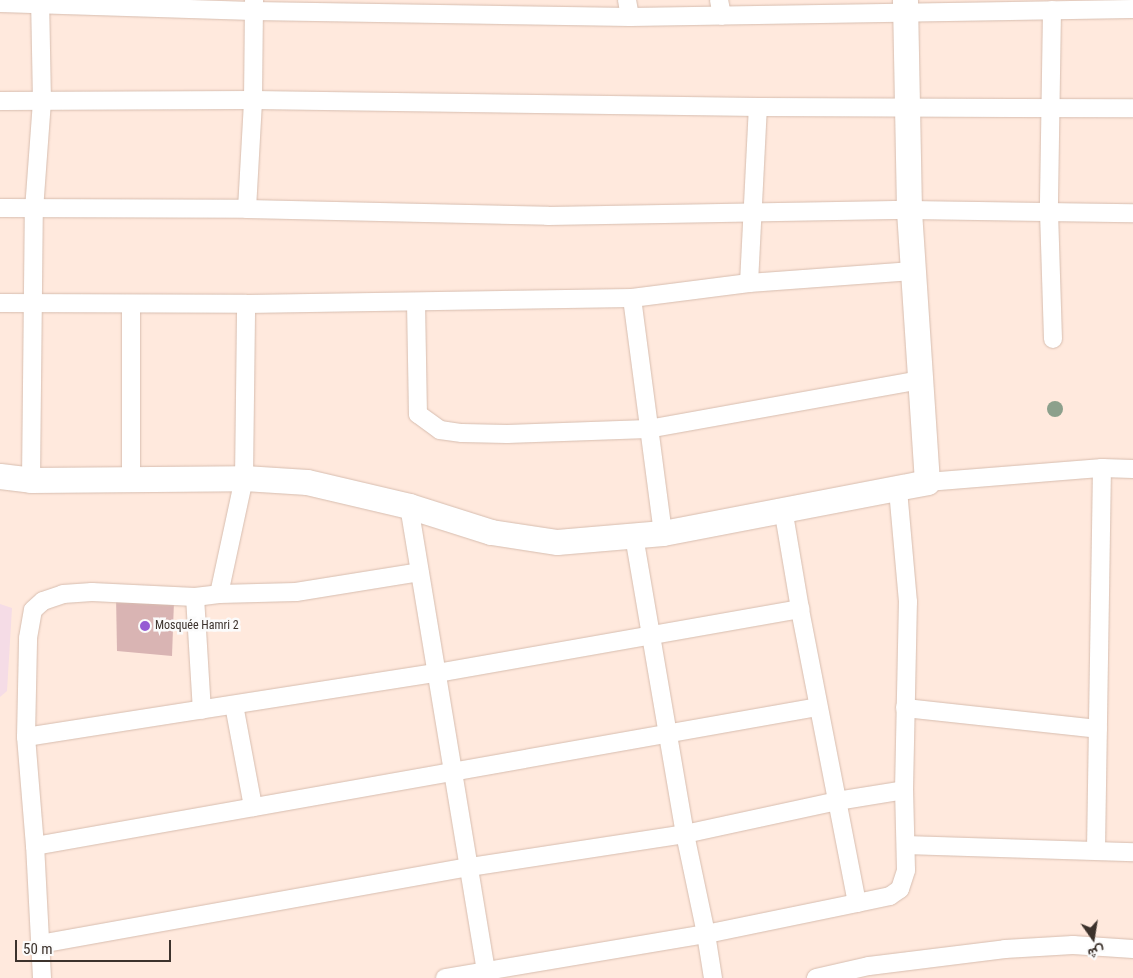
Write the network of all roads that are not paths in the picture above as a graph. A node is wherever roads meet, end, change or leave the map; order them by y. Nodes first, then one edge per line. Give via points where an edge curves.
1 (40, 2) edge
2 (0, 3) edge
3 (253, 6) edge
4 (905, 6) edge
5 (786, 7) edge
6 (721, 8) edge
7 (628, 9) edge
8 (1133, 9) edge
9 (1052, 10) junction
10 (253, 100) junction
11 (0, 101) edge
12 (42, 102) junction
13 (906, 105) junction
14 (758, 107) junction
15 (1050, 107) junction
16 (1133, 108) edge
17 (0, 208) edge
18 (247, 208) junction
19 (34, 210) junction
20 (909, 210) junction
21 (1049, 212) junction
22 (1133, 212) edge
23 (752, 213) junction
24 (913, 270) junction
25 (749, 283) junction
26 (632, 298) junction
27 (416, 302) junction
28 (0, 303) edge
29 (32, 304) junction
30 (131, 304) junction
31 (246, 304) junction
32 (1053, 339) dead end
33 (920, 380) junction
34 (648, 429) junction
35 (1102, 468) junction
36 (1133, 469) edge
37 (0, 476) edge
38 (131, 478) junction
39 (244, 478) junction
40 (30, 480) junction
41 (926, 482) junction
42 (898, 489) junction
43 (409, 506) junction
44 (784, 509) junction
45 (664, 533) junction
46 (634, 536) junction
47 (419, 572) junction
48 (220, 594) junction
49 (196, 597) junction
50 (800, 609) junction
51 (652, 634) junction
52 (437, 673) junction
53 (234, 705) junction
54 (818, 707) junction
55 (905, 708) junction
56 (202, 710) junction
57 (1098, 729) junction
58 (668, 735) junction
59 (26, 737) junction
60 (454, 772) junction
61 (904, 790) junction
62 (837, 801) junction
63 (252, 807) junction
64 (685, 834) junction
65 (906, 845) junction
66 (35, 846) junction
67 (1096, 850) junction
68 (1133, 852) edge
69 (470, 867) junction
70 (857, 903) junction
71 (706, 934) junction
72 (40, 944) junction
73 (1133, 949) edge
74 (486, 975) edge
75 (42, 978) edge
76 (445, 978) edge
77 (713, 978) edge
78 (816, 978) edge

1 - 2 street
1 - 3 street
1 - 12 street
3 - 7 street
3 - 10 street
4 - 5 street
4 - 9 street
4 - 13 street
5 - 6 street
6 - 7 street
8 - 9 street
9 - 15 street
10 - 12 street
10 - 14 street
10 - 18 street
11 - 12 street
12 - 19 street
13 - 14 street
13 - 15 street
13 - 20 street
14 - 23 street
15 - 16 street
15 - 21 street
17 - 19 street
18 - 19 street
18 - 23 street via 548,216
19 - 29 street
20 - 21 street
20 - 23 street
20 - 24 street
21 - 22 street
21 - 32 street
23 - 25 street
24 - 25 street
24 - 33 street
25 - 26 street
26 - 27 street
26 - 34 street
27 - 31 street
27 - 34 street via 418,414 440,430 462,434 507,434
28 - 29 street
29 - 30 street
29 - 40 street
30 - 31 street
30 - 38 street
31 - 39 street
33 - 34 street
33 - 41 street
34 - 45 street
35 - 36 street
35 - 41 street
35 - 57 street
37 - 40 street
38 - 39 street
38 - 40 street
39 - 43 street via 307,482
39 - 48 street
41 - 42 street
42 - 44 street
42 - 55 street via 908,602
43 - 46 street via 491,532 557,542
43 - 47 street
44 - 45 street
44 - 50 street
45 - 46 street
46 - 51 street
47 - 48 street via 296,592
47 - 52 street
48 - 49 street
49 - 56 street
49 - 59 street via 92,592 63,594 43,601 33,610 28,638
50 - 51 street
50 - 54 street
51 - 52 street
51 - 58 street
52 - 53 street
52 - 60 street
53 - 56 street
53 - 63 street
54 - 58 street
54 - 62 street
55 - 57 street
55 - 61 street
56 - 59 street
57 - 67 street
58 - 60 street
58 - 64 street
59 - 66 street
60 - 63 street
60 - 69 street
61 - 62 street
61 - 65 street
62 - 64 street
62 - 70 street
63 - 66 street
64 - 69 street
64 - 71 street
65 - 67 street
65 - 70 street via 906,870 900,889 890,896
66 - 72 street
67 - 68 street
69 - 72 street
69 - 74 street
70 - 71 street
71 - 74 street
71 - 77 street
72 - 75 street
73 - 78 street via 1072,945 1005,949 897,961
74 - 76 street

